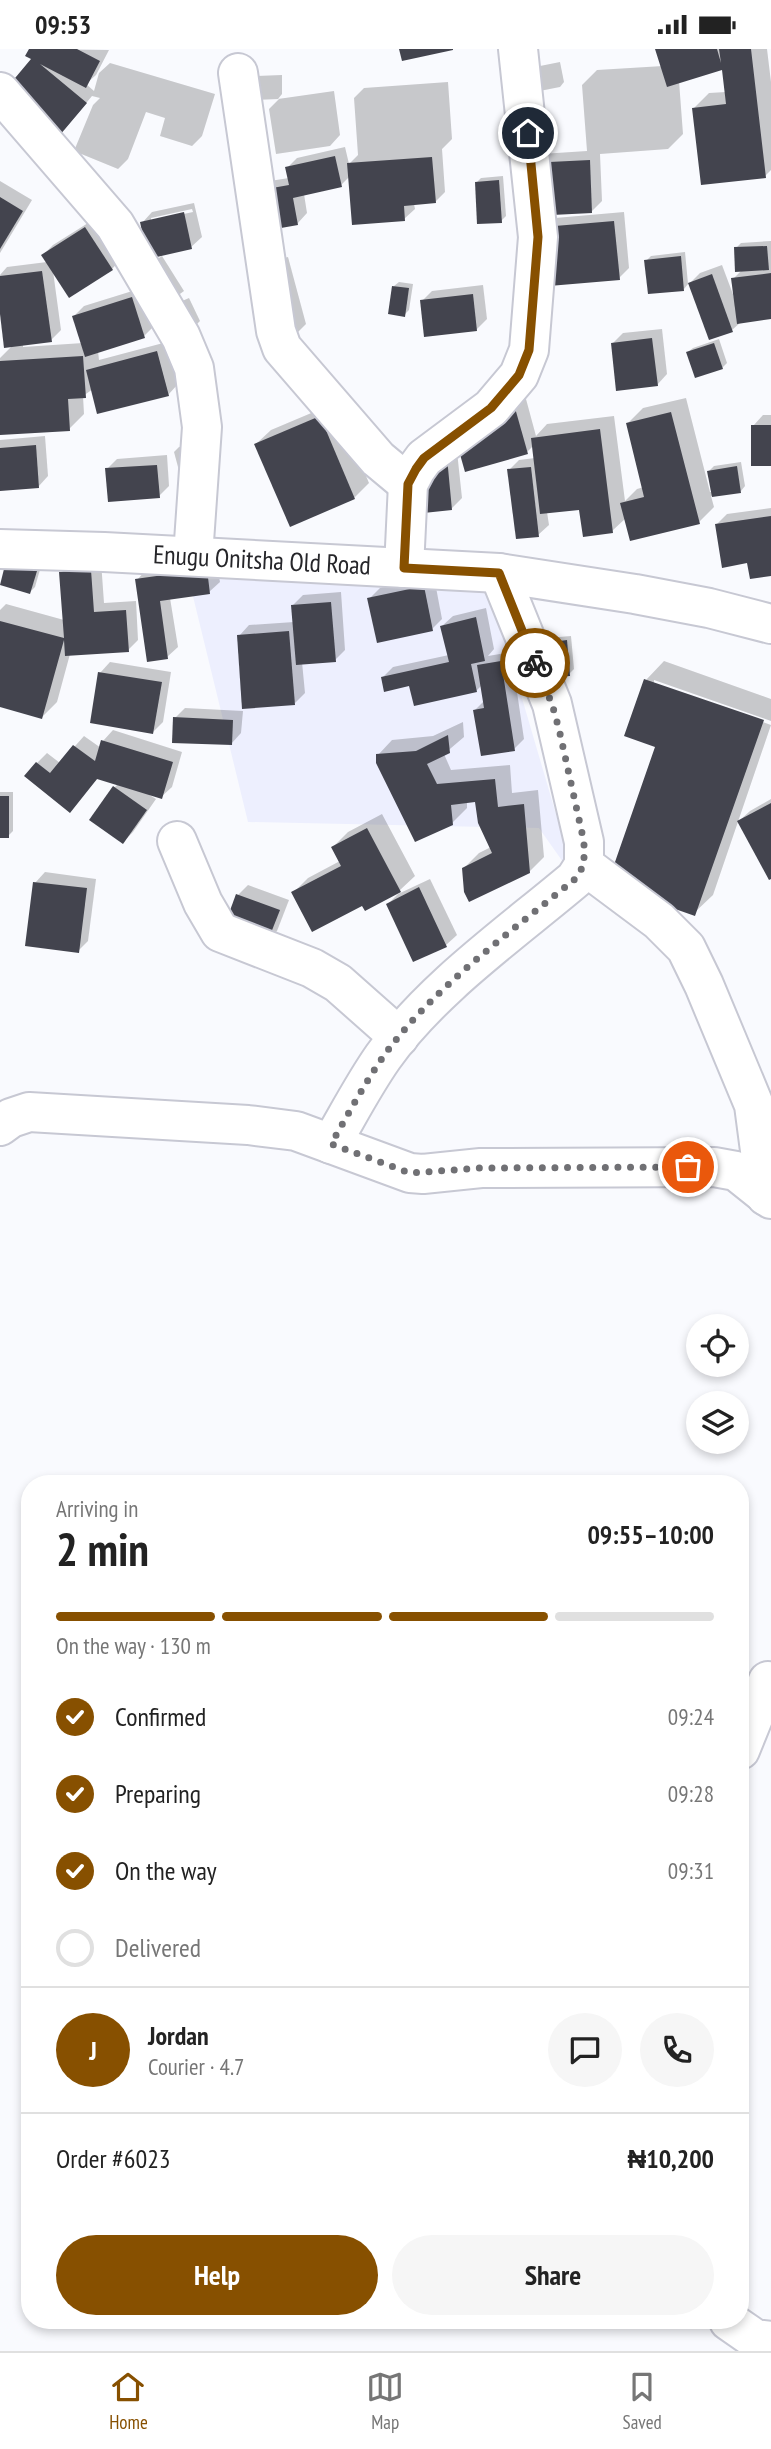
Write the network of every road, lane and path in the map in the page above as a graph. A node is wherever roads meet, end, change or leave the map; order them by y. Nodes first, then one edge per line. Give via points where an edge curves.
1 (518, 49) edge
2 (238, 73) dead end
3 (0, 92) edge
4 (408, 484) junction
5 (0, 549) edge
6 (193, 556) junction
7 (404, 568) junction
8 (499, 573) junction
9 (771, 624) edge
10 (177, 841) dead end
11 (584, 865) junction
12 (399, 1037) junction
13 (0, 1126) edge
14 (331, 1144) junction
15 (769, 1197) edge
16 (760, 1680) edge
17 (749, 1718) edge
18 (741, 2329) edge
19 (771, 2341) edge

1 - 4 street via 538,237 529,350 506,393 424,458
2 - 4 street via 282,348 378,459
3 - 6 street via 115,225 181,337 194,368 202,427
4 - 7 street
5 - 6 street, Enugu Onitsha Old Road
6 - 7 street, Enugu Onitsha Old Road
7 - 8 street, Enugu Onitsha Old Road
8 - 9 street, Enugu Onitsha Old Road via 648,596
8 - 11 street via 556,717 584,842
10 - 12 street via 220,932 338,983
11 - 12 street via 575,879 441,992
11 - 15 street via 659,921 686,948 754,1105
12 - 14 street
13 - 14 street via 29,1112 248,1125 296,1131
14 - 15 street via 423,1174 481,1168 714,1167 736,1171
16 - 17 street
18 - 19 street via 755,2339

